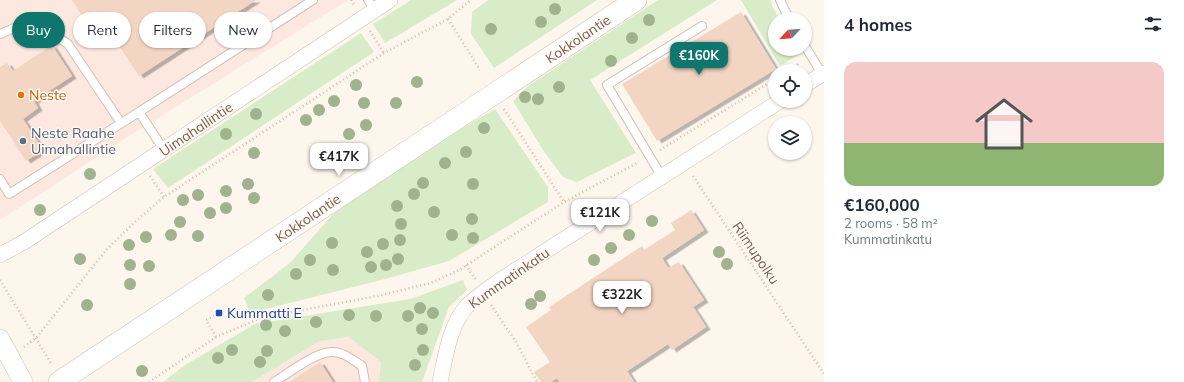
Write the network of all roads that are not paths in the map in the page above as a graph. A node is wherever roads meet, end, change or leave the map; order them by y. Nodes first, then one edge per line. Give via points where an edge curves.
1 (313, 0) edge
2 (390, 0) edge
3 (636, 0) edge
4 (780, 0) edge
5 (371, 5) edge
6 (786, 12) edge
7 (702, 26) dead end
8 (0, 34) edge
9 (811, 56) edge
10 (823, 74) edge
11 (812, 81) edge
12 (769, 108) edge
13 (139, 112) junction
14 (121, 124) junction
15 (164, 150) junction
16 (662, 177) junction
17 (0, 179) edge
18 (0, 255) edge
19 (0, 339) edge
20 (60, 381) edge
21 (23, 382) edge
22 (274, 382) edge
23 (365, 382) edge
24 (440, 382) edge

1 - 13 lane
2 - 5 street, Uimahallintie
3 - 20 main road, Kokkolantie
4 - 6 lane
5 - 15 street, Uimahallintie
7 - 16 lane via 607,85
8 - 14 lane via 14,28 43,27 68,44
9 - 10 lane
10 - 11 street
12 - 16 street, Kummatinkatu
13 - 14 lane
13 - 15 lane
14 - 17 lane via 9,194
15 - 18 street, Uimahallintie
16 - 24 street, Kummatinkatu via 502,279 467,306 456,323
19 - 21 street
22 - 23 lane via 312,358 332,352 347,356 362,366

